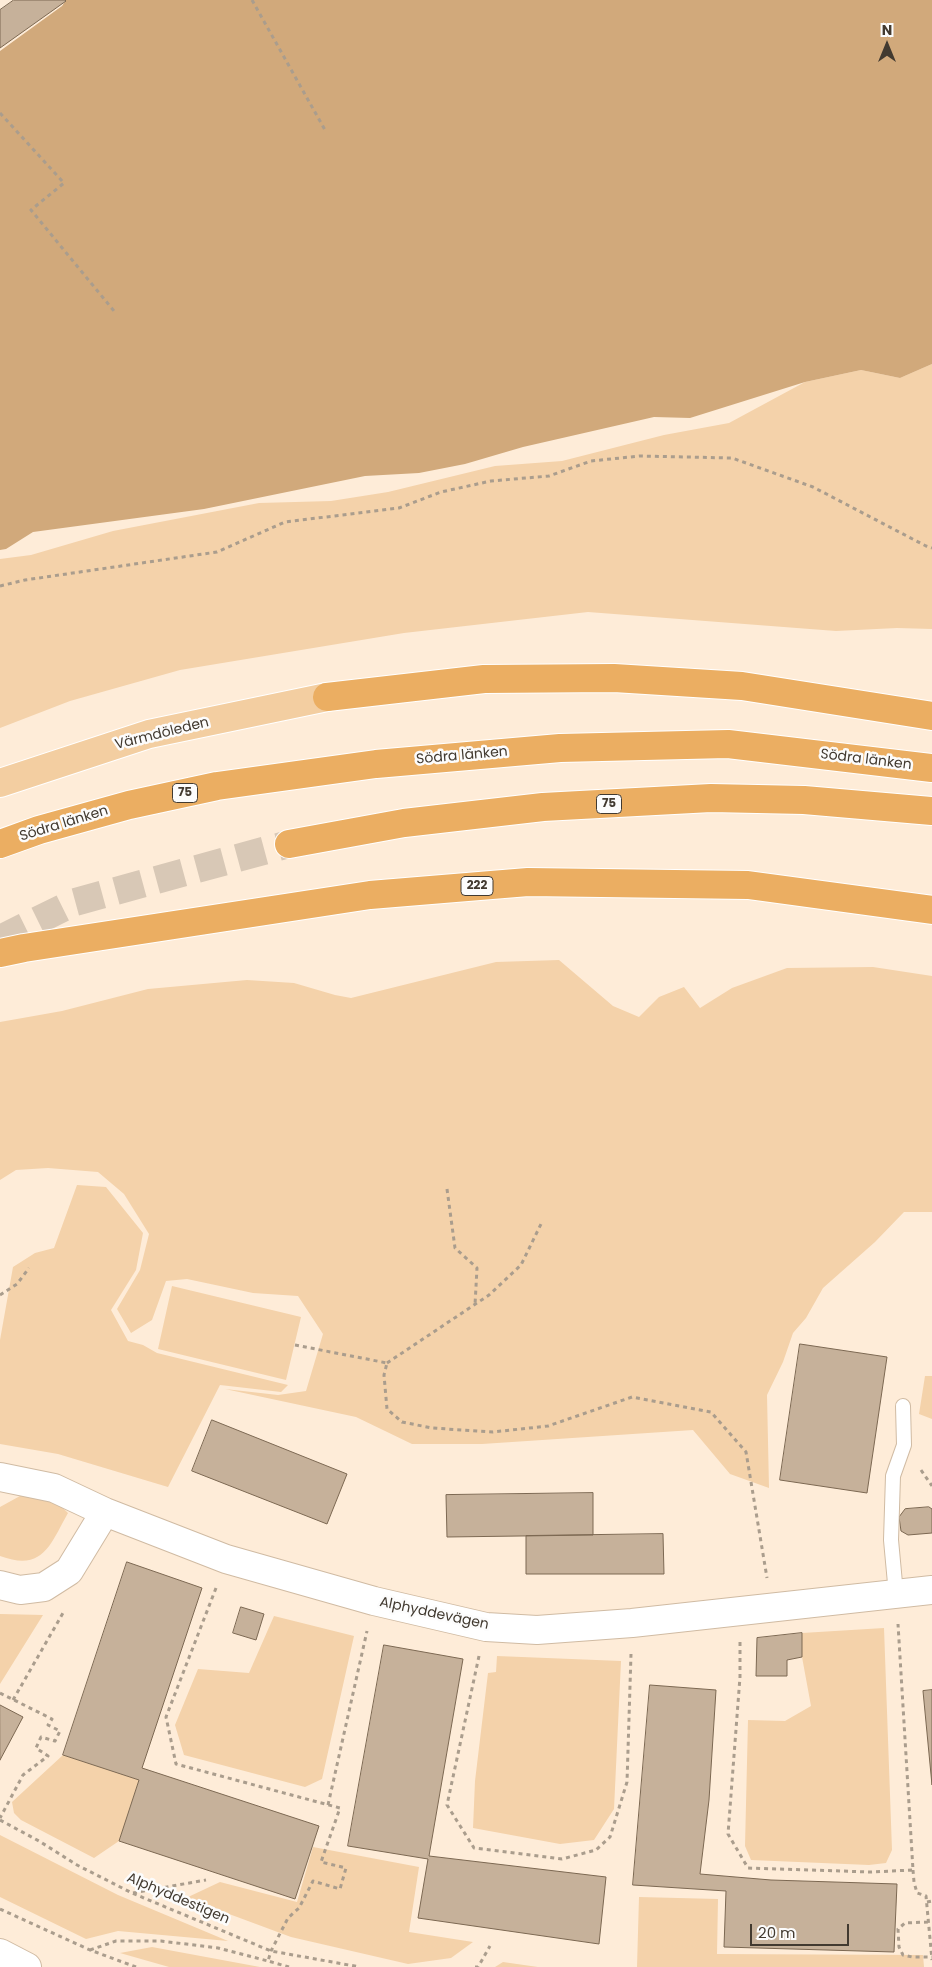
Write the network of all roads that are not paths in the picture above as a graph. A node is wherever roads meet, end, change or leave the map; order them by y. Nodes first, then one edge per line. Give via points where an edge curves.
1 (327, 697) joint
2 (932, 716) edge
3 (932, 768) edge
4 (0, 783) edge
5 (932, 811) edge
6 (0, 844) edge
7 (289, 844) tunnel mouth
8 (932, 910) edge
9 (0, 953) edge
10 (903, 1406) dead end
11 (0, 1477) edge
12 (105, 1512) junction
13 (0, 1585) edge
14 (932, 1590) edge
15 (896, 1594) junction
16 (0, 1953) edge
17 (27, 1967) edge

1 - 2 highway via 484,679 614,678 742,686
1 - 4 main road, Värmdöleden via 149,734
3 - 6 highway, Södra länken / 75 via 728,744 560,748 376,764 218,786 130,804
5 - 7 highway, 75 via 804,800 691,799 543,807 404,823
8 - 9 highway, 222 via 748,885 528,882 370,895
10 - 15 lane via 904,1445 893,1476 892,1540
11 - 12 street, Alphyddevägen via 54,1488
12 - 13 street via 69,1571 44,1587 20,1590
12 - 15 street, Alphyddevägen via 226,1559 374,1601 486,1627 537,1630 632,1623
14 - 15 street, Alphyddevägen
16 - 17 street

